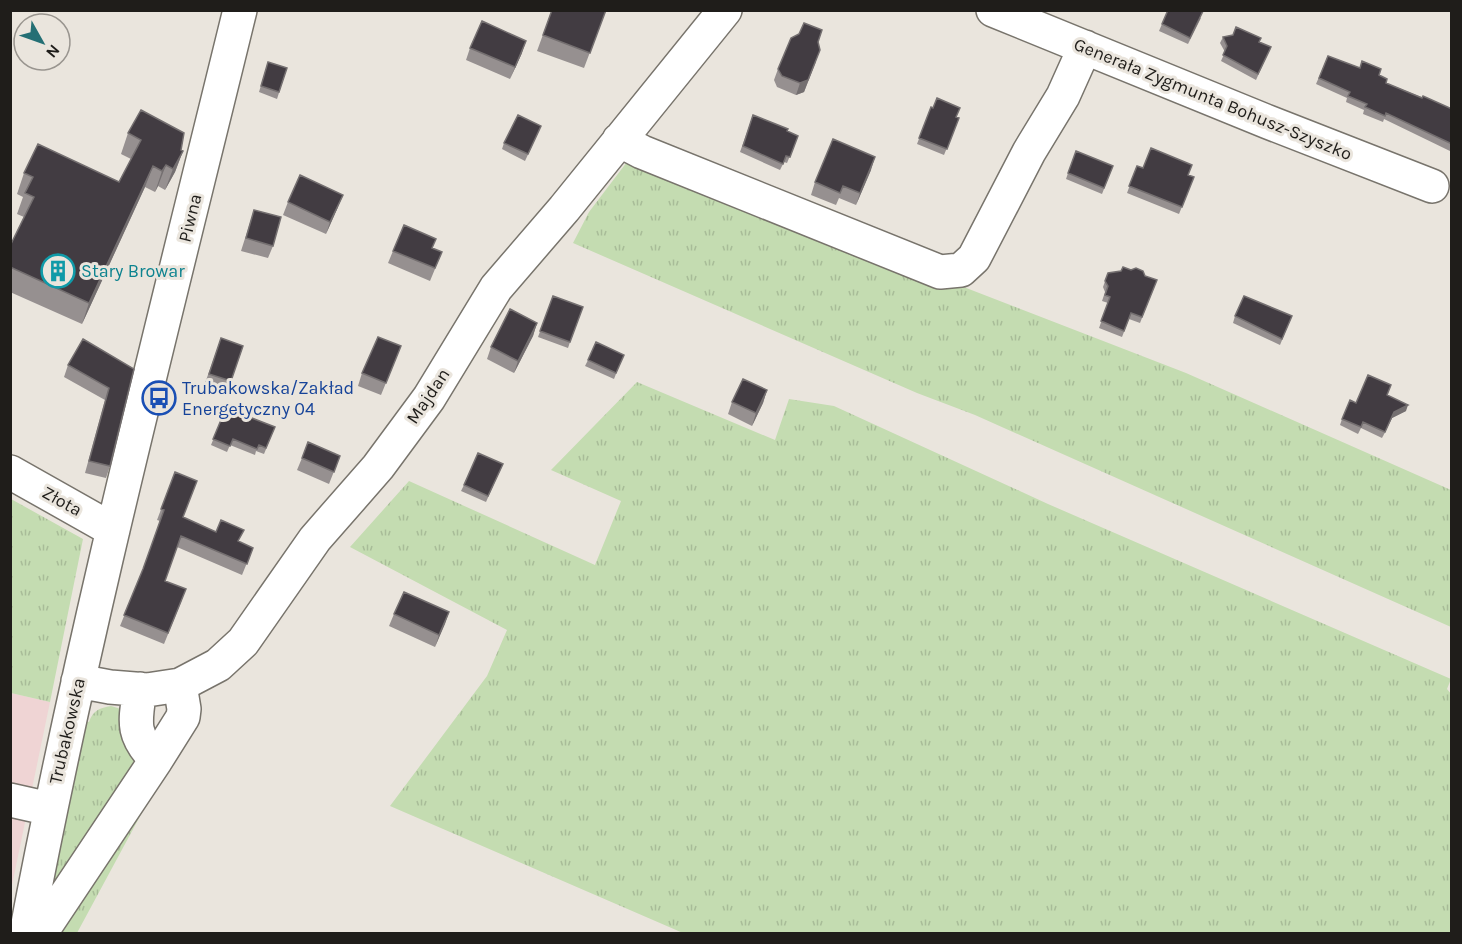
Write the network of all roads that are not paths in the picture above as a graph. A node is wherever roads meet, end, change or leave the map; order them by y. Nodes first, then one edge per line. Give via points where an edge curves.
1 (240, 10) edge
2 (725, 10) edge
3 (993, 10) edge
4 (1084, 47) junction
5 (619, 140) junction
6 (1432, 186) dead end
7 (10, 472) edge
8 (114, 530) junction
9 (78, 681) junction
10 (180, 685) junction
11 (140, 689) junction
12 (156, 760) junction
13 (10, 800) edge
14 (50, 809) junction
15 (26, 933) edge
16 (40, 933) edge

1 - 8 street, Piwna
2 - 5 street, Majdan
3 - 4 street, Generała Zygmunta Bohusz-Szyszko
4 - 5 street via 1064,96 1029,152 974,258 961,270 940,272
4 - 6 street, Generała Zygmunta Bohusz-Szyszko
5 - 10 street, Majdan via 496,288 429,398 378,467 315,539 243,642 218,665
7 - 8 street, Złota
8 - 9 street, Trubakowska
9 - 11 street, Majdan
9 - 14 street, Trubakowska
10 - 11 street, Majdan
10 - 12 street via 183,717
11 - 12 street via 137,731
12 - 16 street
13 - 14 street
14 - 15 street, Trubakowska

